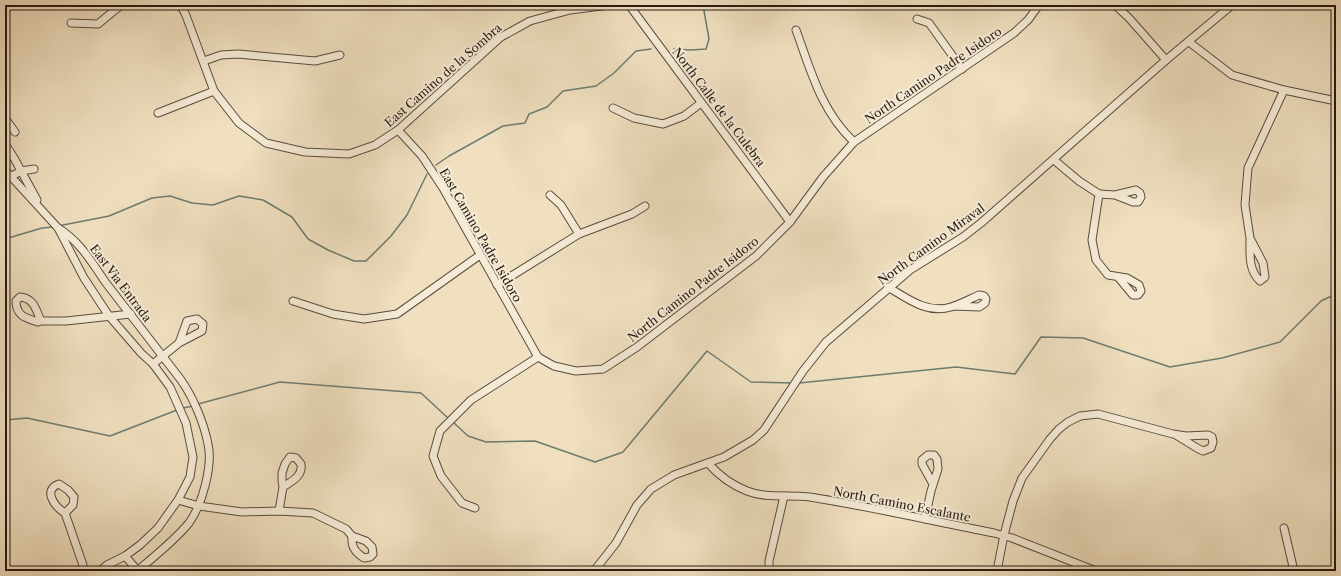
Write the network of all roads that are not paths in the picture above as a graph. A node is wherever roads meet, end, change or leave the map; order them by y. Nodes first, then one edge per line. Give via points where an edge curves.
1 (120, 5) edge
2 (180, 5) edge
3 (610, 5) edge
4 (629, 5) edge
5 (1039, 5) edge
6 (1116, 5) edge
7 (1232, 5) edge
8 (917, 19) dead end
9 (71, 23) dead end
10 (796, 30) dead end
11 (1189, 42) junction
12 (340, 55) dead end
13 (1166, 60) junction
14 (204, 61) junction
15 (962, 69) junction
16 (1284, 90) junction
17 (214, 91) junction
18 (1336, 101) edge
19 (702, 103) junction
20 (614, 108) dead end
21 (158, 113) dead end
22 (5, 118) edge
23 (398, 130) junction
24 (15, 132) dead end
25 (854, 142) junction
26 (5, 144) edge
27 (1054, 160) junction
28 (34, 168) dead end
29 (5, 170) edge
30 (21, 171) junction
31 (8, 178) edge
32 (1099, 194) junction
33 (550, 195) dead end
34 (1116, 195) dead end
35 (646, 206) dead end
36 (43, 211) junction
37 (790, 222) junction
38 (58, 228) junction
39 (579, 234) junction
40 (1250, 238) junction
41 (480, 255) junction
42 (1118, 277) dead end
43 (497, 285) junction
44 (888, 287) junction
45 (293, 301) dead end
46 (954, 306) dead end
47 (131, 314) junction
48 (109, 316) junction
49 (41, 321) dead end
50 (179, 343) dead end
51 (163, 356) junction
52 (538, 357) junction
53 (153, 364) junction
54 (1176, 435) junction
55 (708, 463) junction
56 (933, 484) dead end
57 (283, 487) dead end
58 (784, 496) junction
59 (178, 500) junction
60 (199, 506) junction
61 (475, 508) dead end
62 (279, 511) junction
63 (65, 513) dead end
64 (925, 519) junction
65 (1284, 528) dead end
66 (1004, 535) junction
67 (352, 536) dead end
68 (125, 556) junction
69 (85, 571) edge
70 (100, 571) edge
71 (137, 571) edge
72 (594, 571) edge
73 (769, 571) edge
74 (997, 571) edge
75 (1096, 571) edge
76 (1294, 571) edge

1 - 9 street via 98,24
2 - 14 street, East Camino de la Sombra
3 - 23 street, East Camino de la Sombra via 570,10 530,21 501,36
4 - 19 street, North Calle de la Culebra
5 - 15 street, North Camino Padre Isidoro via 1028,20 1014,32
6 - 13 street
7 - 11 street, North Camino Miraval
8 - 15 street via 929,23
10 - 25 street via 820,96 844,133
11 - 13 street, North Camino Miraval
11 - 16 street via 1232,75
12 - 14 street via 315,61 238,54 221,55
13 - 27 street, North Camino Miraval
14 - 17 street, East Camino de la Sombra
15 - 25 street, North Camino Padre Isidoro
16 - 18 street
16 - 40 street via 1248,168 1245,205
17 - 21 street
17 - 23 street, East Camino de la Sombra via 239,123 266,143 305,152 349,154 375,145
19 - 20 street via 684,116 663,124 634,118
19 - 37 street, North Calle de la Culebra
22 - 24 street
23 - 41 street, East Camino Padre Isidoro via 422,156 443,188
25 - 37 street, North Camino Padre Isidoro via 823,177
26 - 30 street, East Via Entrada
27 - 32 street
27 - 44 street, North Camino Miraval via 972,230 921,262
28 - 30 street
29 - 31 street, East Via Entrada
30 - 31 street
30 - 36 street, East Via Entrada
31 - 36 street, East Via Entrada
32 - 34 street
32 - 42 street via 1092,240 1096,260 1108,275
33 - 39 street via 561,205
35 - 39 street
36 - 38 street, East Via Entrada
37 - 52 street, North Camino Padre Isidoro via 756,256 637,347 603,369 576,371 554,366
38 - 47 street, East Via Entrada via 79,244
38 - 48 street, East Via Entrada via 84,278
39 - 43 street
40 - 40 street via 1263,263 1266,277 1260,281 1254,276 1250,262
41 - 43 street, East Camino Padre Isidoro
41 - 45 street via 397,314 364,319 333,314
43 - 52 street, East Camino Padre Isidoro
44 - 46 street via 926,308
44 - 55 street, North Camino Miraval via 818,351 759,436 736,451
47 - 48 street
47 - 51 street, East Via Entrada
48 - 49 street
48 - 53 street, East Via Entrada
50 - 51 street
51 - 53 street
51 - 60 street, East Via Entrada via 190,393 209,445 206,484
52 - 61 street via 471,400 440,431 433,456 441,476 462,502
53 - 59 street, East Via Entrada via 170,387 186,423 190,439 193,457 190,477
54 - 54 street via 1203,451 1211,448 1213,442 1212,437 1208,435
54 - 66 street via 1098,414 1080,416 1068,422 1050,438 1022,478
55 - 58 street, North Camino Escalante via 723,478 747,491 760,495
55 - 72 street, North Camino Miraval via 674,475 646,493 616,543
56 - 64 street
57 - 62 street
58 - 64 street, North Camino Escalante via 809,497
58 - 73 street
59 - 60 street
59 - 68 street, East Via Entrada via 158,528
60 - 62 street via 242,512
60 - 71 street, East Via Entrada via 190,522 178,535
62 - 67 street via 312,513 346,529
63 - 69 street
64 - 66 street, North Camino Escalante
65 - 76 street
66 - 74 street
66 - 75 street, North Camino Escalante
68 - 70 street, East Via Entrada
68 - 71 street

